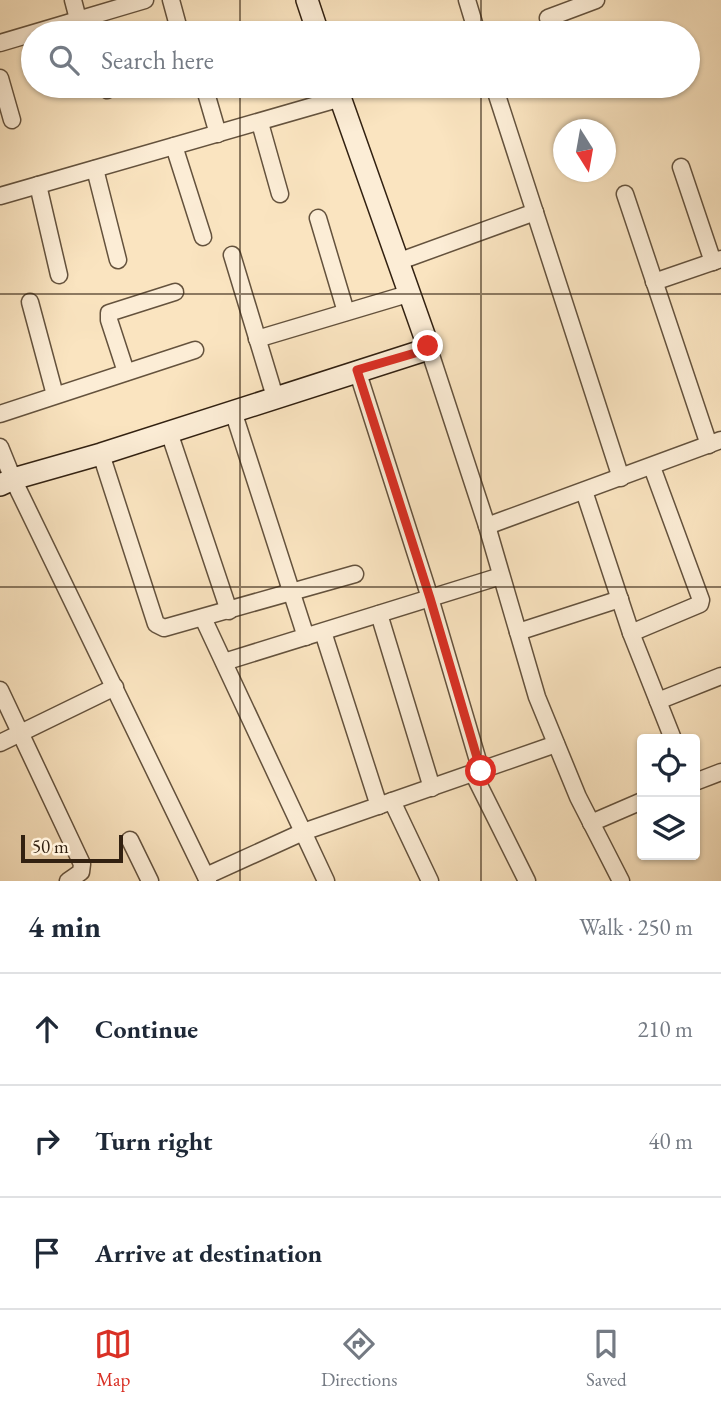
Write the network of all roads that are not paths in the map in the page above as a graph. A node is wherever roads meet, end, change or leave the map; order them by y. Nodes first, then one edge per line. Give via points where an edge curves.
1 (73, 0) edge
2 (141, 0) edge
3 (171, 0) edge
4 (307, 0) edge
5 (467, 0) edge
6 (596, 0) edge
7 (548, 18) dead end
8 (83, 21) edge
9 (89, 21) edge
10 (177, 21) edge
11 (314, 21) edge
12 (473, 21) edge
13 (21, 38) edge
14 (0, 43) edge
15 (0, 78) edge
16 (208, 98) edge
17 (322, 98) edge
18 (340, 98) edge
19 (498, 98) edge
20 (12, 120) dead end
21 (260, 122) junction
22 (218, 134) junction
23 (174, 146) junction
24 (681, 167) dead end
25 (95, 169) junction
26 (38, 185) junction
27 (280, 194) dead end
28 (625, 194) dead end
29 (0, 196) edge
30 (535, 212) junction
31 (318, 218) dead end
32 (203, 236) dead end
33 (232, 255) dead end
34 (118, 260) dead end
35 (717, 260) edge
36 (400, 261) junction
37 (60, 275) dead end
38 (654, 282) junction
39 (175, 292) dead end
40 (411, 293) junction
41 (30, 302) dead end
42 (346, 312) junction
43 (257, 339) junction
44 (428, 346) junction
45 (195, 350) dead end
46 (357, 370) junction
47 (126, 372) junction
48 (55, 396) junction
49 (275, 397) junction
50 (233, 411) junction
51 (0, 414) edge
52 (169, 432) junction
53 (715, 443) edge
54 (0, 447) edge
55 (101, 454) junction
56 (652, 467) junction
57 (621, 478) junction
58 (7, 482) edge
59 (584, 491) junction
60 (487, 526) junction
61 (355, 574) dead end
62 (501, 576) junction
63 (292, 593) junction
64 (430, 598) junction
65 (620, 599) junction
66 (229, 611) junction
67 (379, 614) junction
68 (203, 618) junction
69 (323, 632) junction
70 (518, 632) junction
71 (631, 633) junction
72 (306, 637) junction
73 (224, 662) junction
74 (721, 676) edge
75 (115, 687) junction
76 (0, 690) edge
77 (658, 701) junction
78 (21, 733) junction
79 (671, 734) edge
80 (0, 743) edge
81 (556, 744) junction
82 (477, 772) junction
83 (721, 772) edge
84 (700, 780) edge
85 (432, 788) junction
86 (637, 803) edge
87 (386, 804) junction
88 (591, 822) junction
89 (303, 832) junction
90 (130, 840) dead end
91 (207, 879) edge
92 (68, 881) edge
93 (149, 881) edge
94 (326, 881) edge
95 (430, 881) edge
96 (527, 881) edge
97 (621, 881) edge

1 - 8 street
2 - 9 street
3 - 10 street
4 - 11 street
5 - 12 street
6 - 7 street
13 - 14 street
15 - 20 street
16 - 22 street
17 - 21 street
18 - 36 street
19 - 30 street
21 - 22 street
21 - 27 street
22 - 23 street
23 - 25 street
23 - 32 street
24 - 35 street
25 - 26 street
25 - 34 street
26 - 29 street
26 - 37 street
28 - 38 street
30 - 36 street
30 - 57 street
31 - 42 street
33 - 43 street
35 - 38 street
36 - 40 street
38 - 53 street
39 - 47 street via 109,313
40 - 42 street
40 - 44 street
41 - 48 street
42 - 43 street
43 - 49 street
44 - 46 street
44 - 60 street
45 - 47 street
46 - 49 street
46 - 64 street
47 - 48 street
48 - 51 street
49 - 50 street
50 - 52 street
50 - 63 street
52 - 55 street
52 - 66 street
53 - 56 street
54 - 58 street
55 - 58 street
55 - 68 street via 156,624 164,628
56 - 57 street
56 - 71 street via 701,600
57 - 59 street
58 - 75 street
59 - 60 street
59 - 65 street
60 - 62 street
61 - 63 street
62 - 64 street
62 - 70 street
63 - 66 street
63 - 72 street
64 - 67 street
64 - 82 street
65 - 70 street
65 - 71 street
66 - 68 street
67 - 69 street
67 - 85 street
68 - 73 street
69 - 72 street
69 - 87 street
70 - 81 street
71 - 77 street
72 - 73 street
73 - 89 street
74 - 77 street
75 - 78 street
75 - 91 street
76 - 78 street
77 - 79 street
78 - 80 street
78 - 92 street via 82,864 81,872
81 - 82 street
81 - 88 street
82 - 85 street
82 - 96 street
83 - 84 street
85 - 87 street
86 - 88 street
87 - 89 street
87 - 95 street
88 - 97 street
89 - 91 street
89 - 94 street
90 - 93 street

